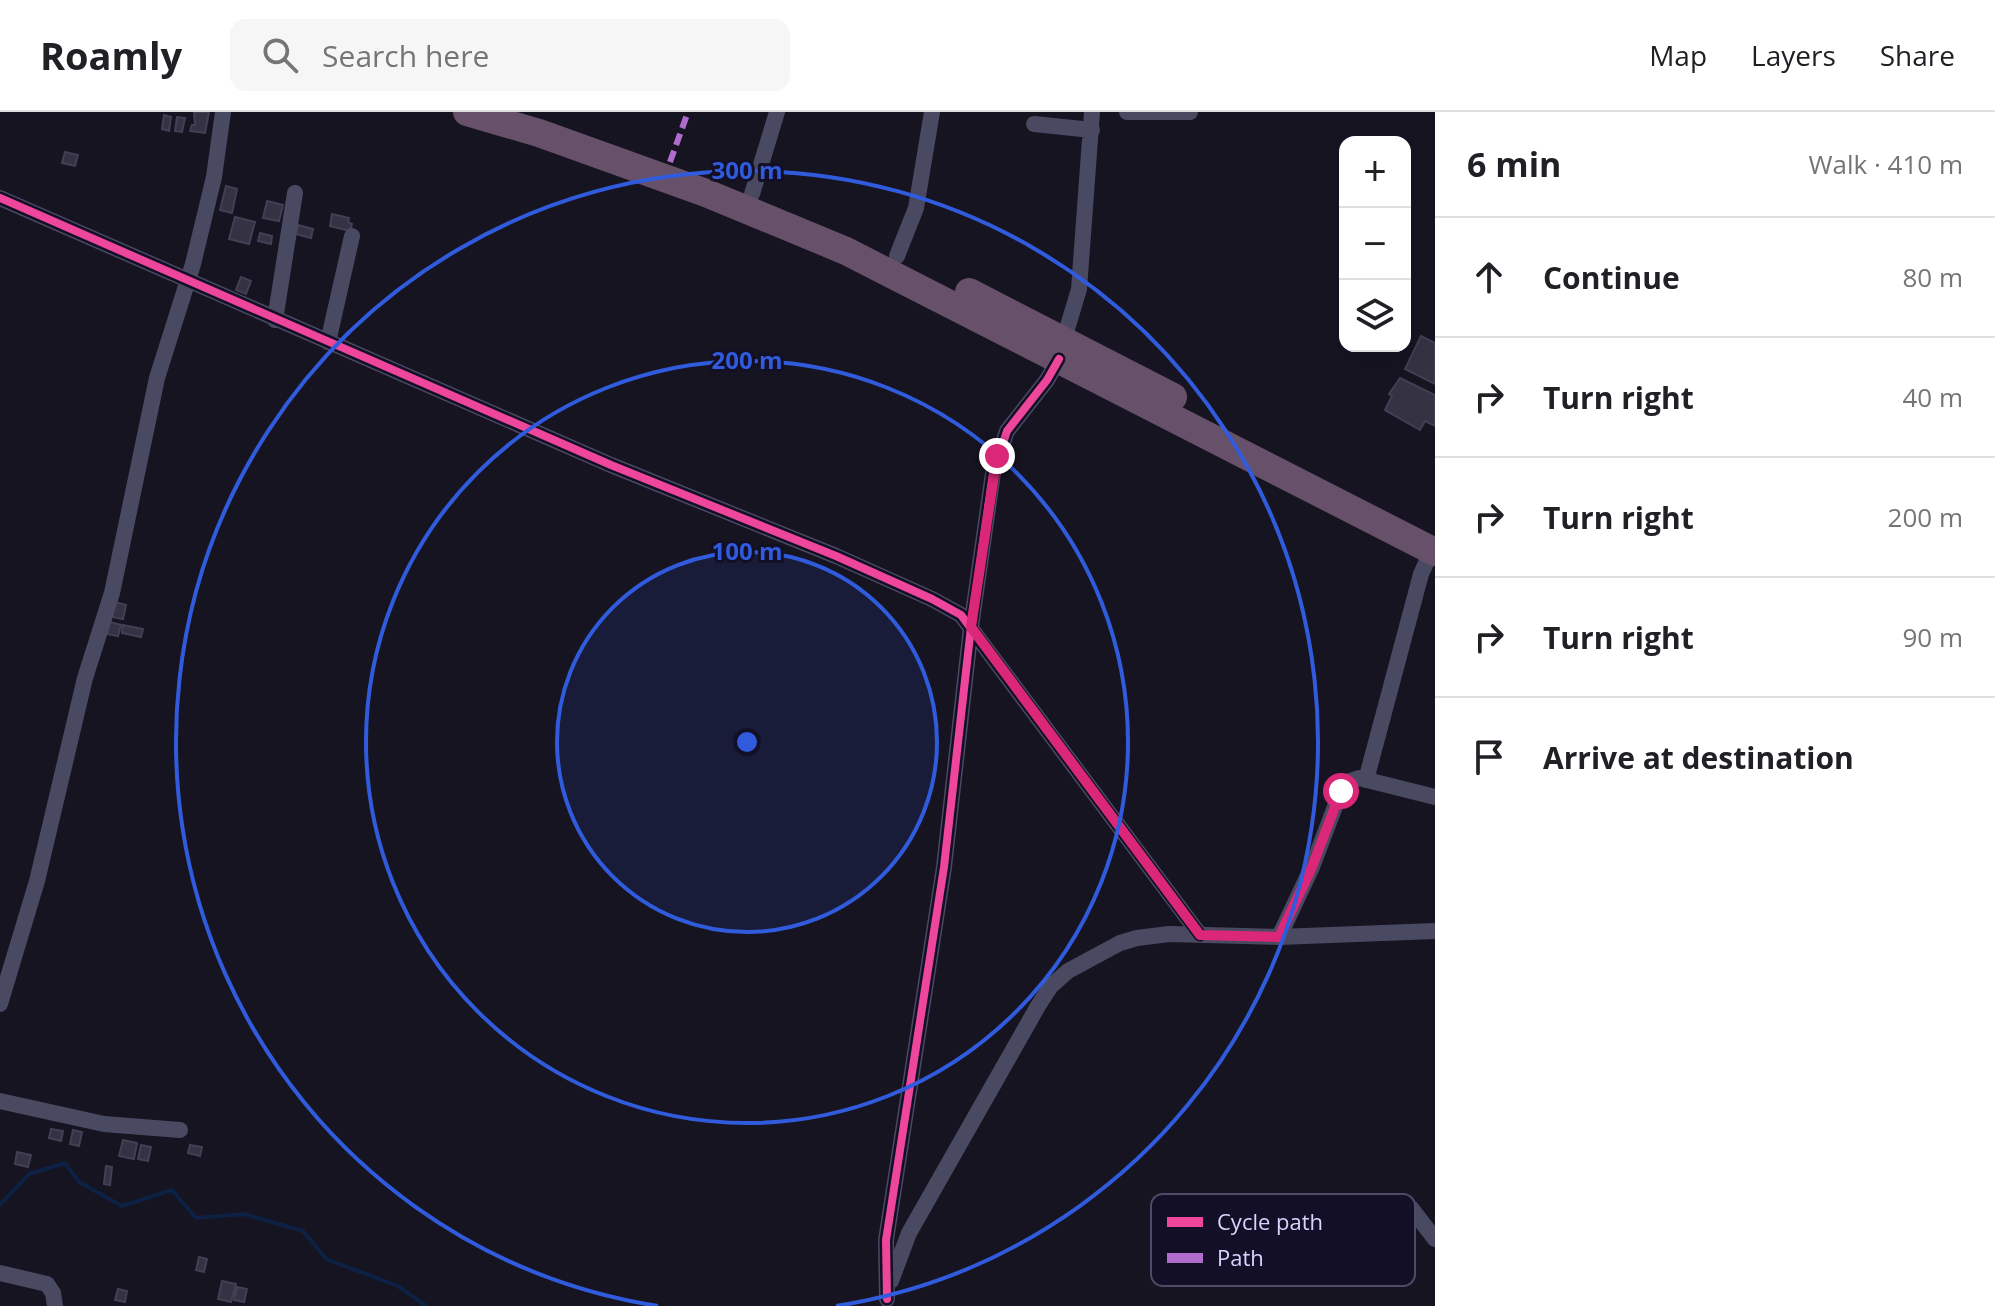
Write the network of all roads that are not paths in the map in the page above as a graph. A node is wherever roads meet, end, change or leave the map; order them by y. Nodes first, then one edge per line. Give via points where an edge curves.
1 (223, 112) edge
2 (467, 112) edge
3 (523, 112) edge
4 (777, 112) edge
5 (932, 112) edge
6 (1092, 112) edge
7 (1127, 112) edge
8 (1190, 112) edge
9 (1034, 124) dead end
10 (1092, 130) junction
11 (295, 193) dead end
12 (752, 194) junction
13 (0, 198) edge
14 (352, 236) dead end
15 (897, 256) junction
16 (188, 281) junction
17 (275, 320) junction
18 (328, 342) junction
19 (1056, 347) junction
20 (1434, 545) edge
21 (971, 627) junction
22 (1366, 780) junction
23 (1435, 797) edge
24 (1435, 931) edge
25 (1200, 935) junction
26 (1279, 937) junction
27 (0, 1004) edge
28 (0, 1101) edge
29 (180, 1130) dead end
30 (1415, 1213) edge
31 (1435, 1239) edge
32 (0, 1273) edge
33 (886, 1303) edge
34 (55, 1306) edge

1 - 16 street via 214,177
2 - 19 highway via 734,205
3 - 12 highway
4 - 12 street
5 - 15 street via 916,208
6 - 10 street
7 - 8 street
9 - 10 street
10 - 19 street via 1079,289
11 - 17 street
12 - 15 highway
13 - 16 street
14 - 18 street
15 - 19 highway
16 - 17 street
16 - 27 street via 154,392 116,576 85,678 53,823
17 - 18 street
18 - 21 street via 893,581 961,615
19 - 20 highway
19 - 21 street via 1047,380 1001,443
20 - 22 street via 1421,574
21 - 25 street
21 - 33 street via 944,867 886,1240
22 - 23 street
22 - 26 street via 1344,783
24 - 26 street
25 - 26 street
25 - 33 street via 1154,935 1120,943 1051,986 909,1233
28 - 29 street via 104,1124
30 - 31 street
32 - 34 street via 47,1284

